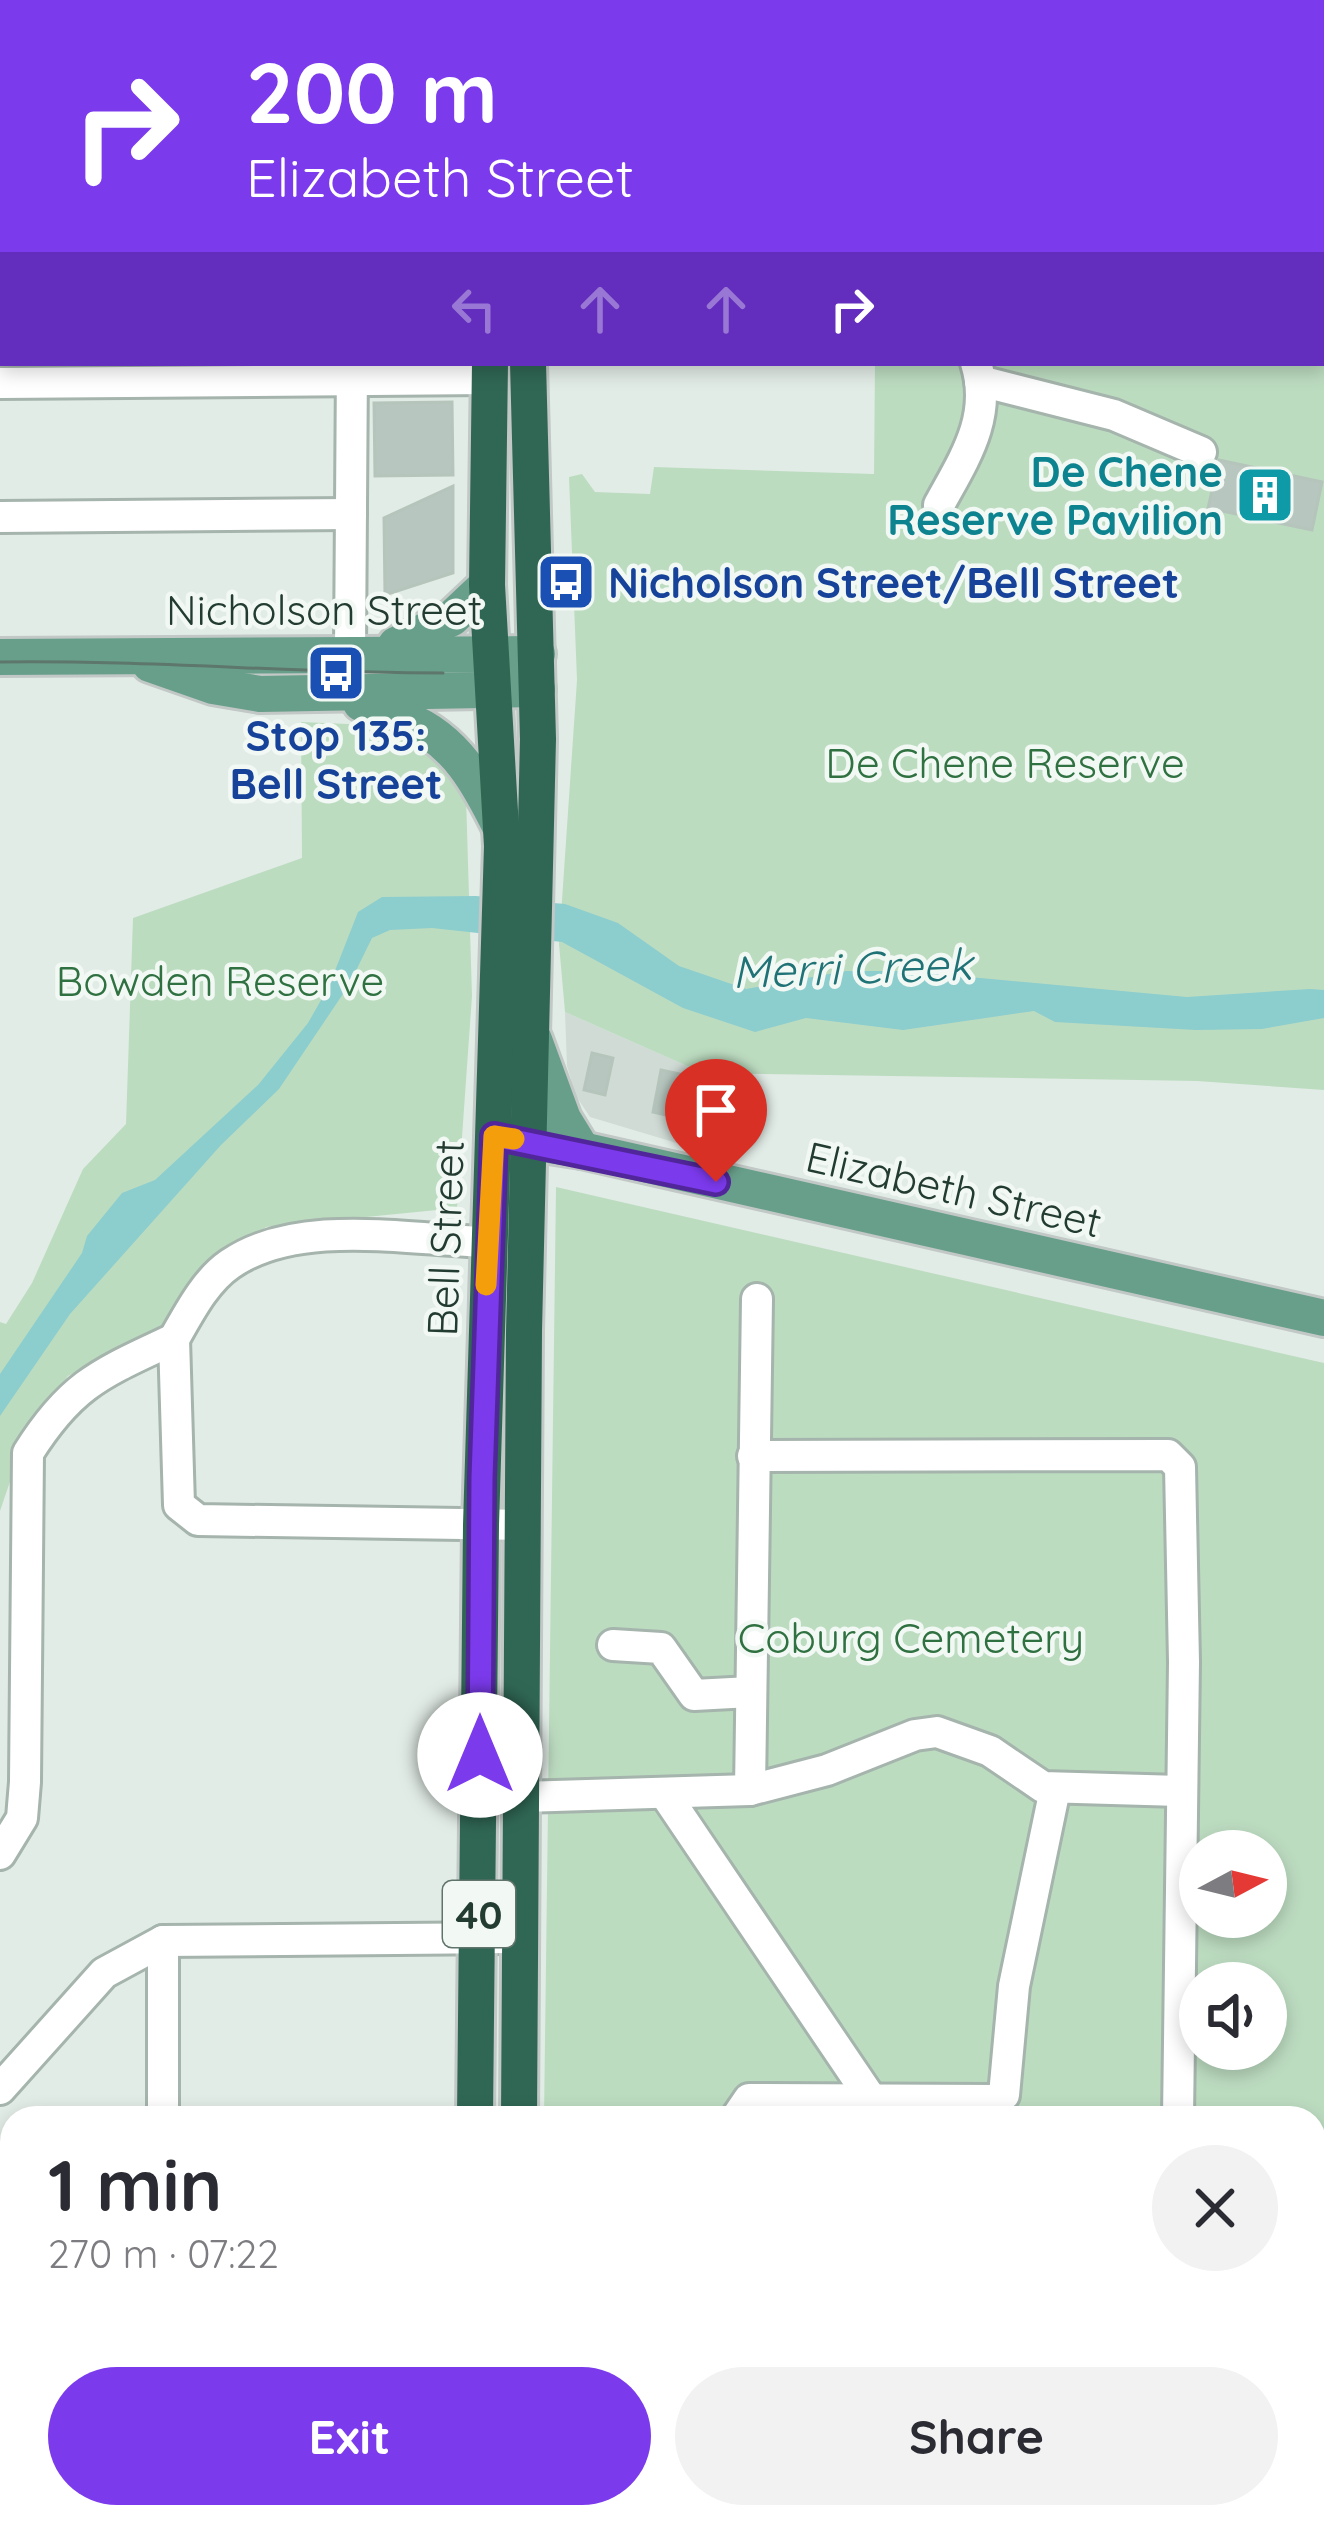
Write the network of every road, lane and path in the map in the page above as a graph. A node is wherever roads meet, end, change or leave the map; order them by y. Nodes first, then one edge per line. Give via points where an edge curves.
1 (528, 366) edge
2 (489, 371) edge
3 (352, 372) edge
4 (978, 372) edge
5 (0, 383) edge
6 (1201, 452) dead end
7 (532, 506) junction
8 (939, 506) dead end
9 (486, 509) junction
10 (351, 514) junction
11 (0, 517) edge
12 (487, 585) junction
13 (366, 651) junction
14 (112, 656) junction
15 (0, 657) edge
16 (494, 671) junction
17 (537, 671) junction
18 (347, 696) junction
19 (513, 839) junction
20 (518, 954) junction
21 (534, 1040) junction
22 (512, 1139) junction
23 (581, 1150) junction
24 (488, 1242) junction
25 (757, 1299) dead end
26 (1324, 1318) edge
27 (174, 1339) junction
28 (753, 1456) junction
29 (481, 1525) junction
30 (524, 1526) junction
31 (613, 1645) dead end
32 (751, 1693) junction
33 (1055, 1789) junction
34 (750, 1790) junction
35 (1180, 1791) junction
36 (665, 1794) junction
37 (522, 1797) junction
38 (0, 1854) edge
39 (479, 1937) junction
40 (520, 1937) junction
41 (163, 1941) junction
42 (0, 2089) edge
43 (163, 2106) edge
44 (475, 2106) edge
45 (519, 2106) edge
46 (744, 2106) edge
47 (839, 2106) edge
48 (876, 2106) edge
49 (917, 2106) edge
50 (1178, 2106) edge

1 - 7 highway, Bell Street / 40
2 - 3 street
2 - 9 highway, Bell Street / 40
3 - 5 street
3 - 10 street
4 - 6 street
4 - 8 street via 982,408 974,443
7 - 9 highway
7 - 17 highway, Bell Street / 40
9 - 12 highway, Bell Street / 40
10 - 11 street
10 - 13 street
12 - 13 main road via 452,618
12 - 16 highway, Bell Street / 40
13 - 14 main road, Nicholson Street
13 - 16 main road, Nicholson Street
14 - 15 main road, Nicholson Street
14 - 18 main road, Nicholson Street via 239,692
16 - 17 main road, Nicholson Street
16 - 18 main road, Nicholson Street
16 - 19 highway, Bell Street / 40
17 - 19 highway, Bell Street / 40
18 - 19 main road via 448,746
19 - 20 highway, Bell Street / 40
20 - 21 highway, Bell Street / 40
20 - 22 highway, Bell Street / 40
21 - 22 highway, Bell Street / 40
21 - 23 main road
22 - 23 main road, Elizabeth Street
22 - 24 highway, Bell Street / 40
22 - 30 highway, Bell Street / 40
23 - 26 main road, Elizabeth Street
24 - 27 street via 268,1244 227,1266
24 - 29 highway, Bell Street / 40
25 - 28 street
27 - 29 street via 179,1505 198,1520
27 - 38 street via 86,1380 28,1453 24,1800
28 - 32 street
28 - 35 street via 1168,1455 1183,1480
29 - 30 street
29 - 39 highway, Bell Street / 40
30 - 37 highway, Bell Street / 40
31 - 32 street via 661,1648 694,1695
32 - 34 street
33 - 34 street via 937,1732
33 - 35 street
33 - 49 street via 1014,1985 1004,2095
34 - 36 street
35 - 50 street
36 - 37 street
36 - 48 street
37 - 40 highway, Bell Street / 40
39 - 40 street
39 - 41 street
39 - 44 highway, Bell Street / 40
40 - 45 highway, Bell Street / 40
41 - 42 street via 104,1972
41 - 43 street
46 - 47 street via 749,2099

